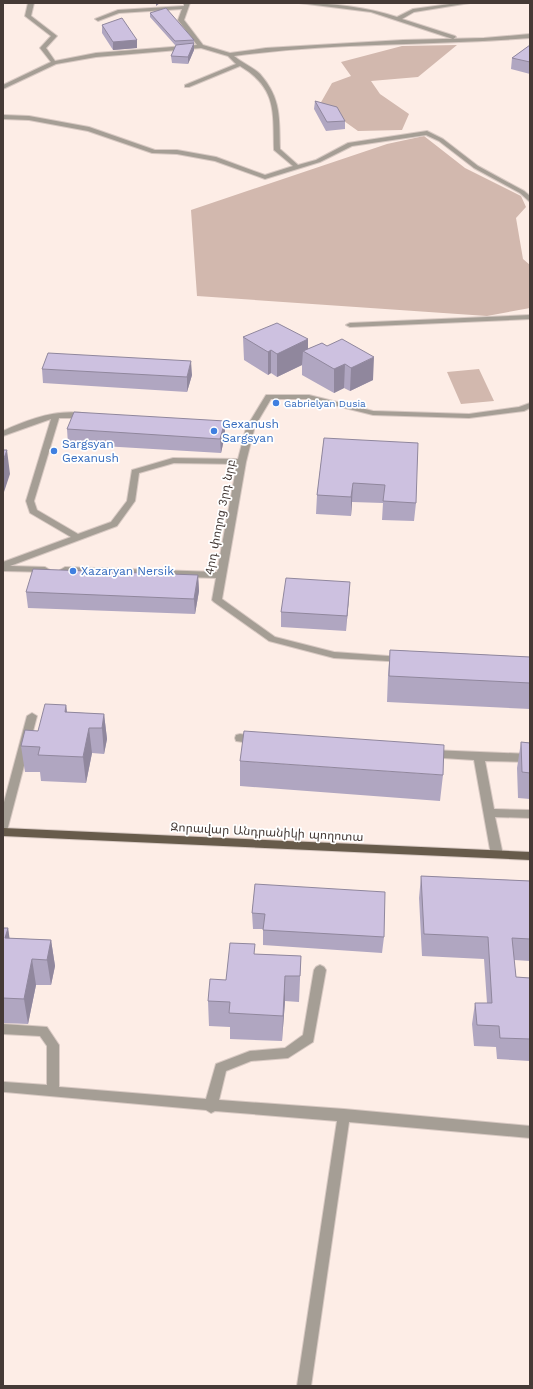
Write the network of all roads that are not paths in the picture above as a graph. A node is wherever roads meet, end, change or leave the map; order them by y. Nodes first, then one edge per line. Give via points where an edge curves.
1 (31, 3) edge
2 (302, 3) edge
3 (417, 3) edge
4 (467, 3) edge
5 (186, 5) edge
6 (423, 10) junction
7 (98, 19) dead end
8 (398, 20) junction
9 (530, 36) edge
10 (460, 39) junction
11 (201, 46) junction
12 (230, 55) junction
13 (54, 63) junction
14 (240, 64) junction
15 (187, 86) dead end
16 (3, 87) edge
17 (3, 117) edge
18 (297, 167) junction
19 (530, 200) edge
20 (530, 317) edge
21 (350, 326) dead end
22 (530, 405) edge
23 (56, 415) junction
24 (95, 417) edge
25 (204, 424) edge
26 (251, 426) junction
27 (3, 434) edge
28 (242, 462) junction
29 (77, 537) junction
30 (3, 567) edge
31 (221, 575) junction
32 (412, 661) edge
33 (32, 716) dead end
34 (240, 738) dead end
35 (263, 740) edge
36 (419, 753) edge
37 (479, 757) junction
38 (530, 758) edge
39 (489, 813) junction
40 (530, 814) edge
41 (3, 827) edge
42 (3, 832) edge
43 (497, 855) junction
44 (530, 856) edge
45 (320, 970) dead end
46 (3, 1029) edge
47 (5, 1087) dead end
48 (53, 1092) junction
49 (211, 1106) junction
50 (344, 1115) junction
51 (530, 1132) edge
52 (304, 1386) edge

1 - 13 street via 28,16 54,36 43,48
2 - 8 street via 372,11
3 - 6 street
4 - 6 street
5 - 7 street via 118,12
5 - 11 street via 181,20
6 - 8 street via 413,11
8 - 10 street
9 - 10 street via 484,40
10 - 12 street via 266,50
11 - 12 street
11 - 13 street via 96,55
12 - 14 street
13 - 16 street
14 - 15 street
14 - 18 street via 258,74 273,98 276,108 277,150
17 - 18 street via 29,118 89,129 154,152 177,152 216,159 265,177
18 - 19 street via 318,161 350,144 427,133 441,140 476,167 522,192
20 - 21 street
22 - 26 street, 4րդ փողոց 3րդ նրբ via 521,409 469,416 373,413 309,397 269,397
23 - 24 street
23 - 27 street
23 - 29 street via 30,501 33,511
25 - 26 street
26 - 28 street, 4րդ փողոց 3րդ նրբ
28 - 29 street via 173,460 135,472 131,501 114,524
28 - 31 street, 4րդ փողոց 3րդ նրբ
29 - 30 street
30 - 31 street
31 - 32 street, 4րդ փողոց 3րդ նրբ via 216,600 272,639 334,655
33 - 41 street
34 - 35 street
36 - 37 street
37 - 38 street
37 - 39 street
39 - 40 street
39 - 43 street
42 - 43 main road, Զորավար Անդրանիկի պողոտա
43 - 44 main road, Զորավար Անդրանիկի պողոտա
45 - 49 street via 309,1038 288,1053 250,1056 220,1068
46 - 48 street via 43,1031 53,1045
47 - 48 street
48 - 49 street
49 - 50 street
50 - 51 street
50 - 52 street

